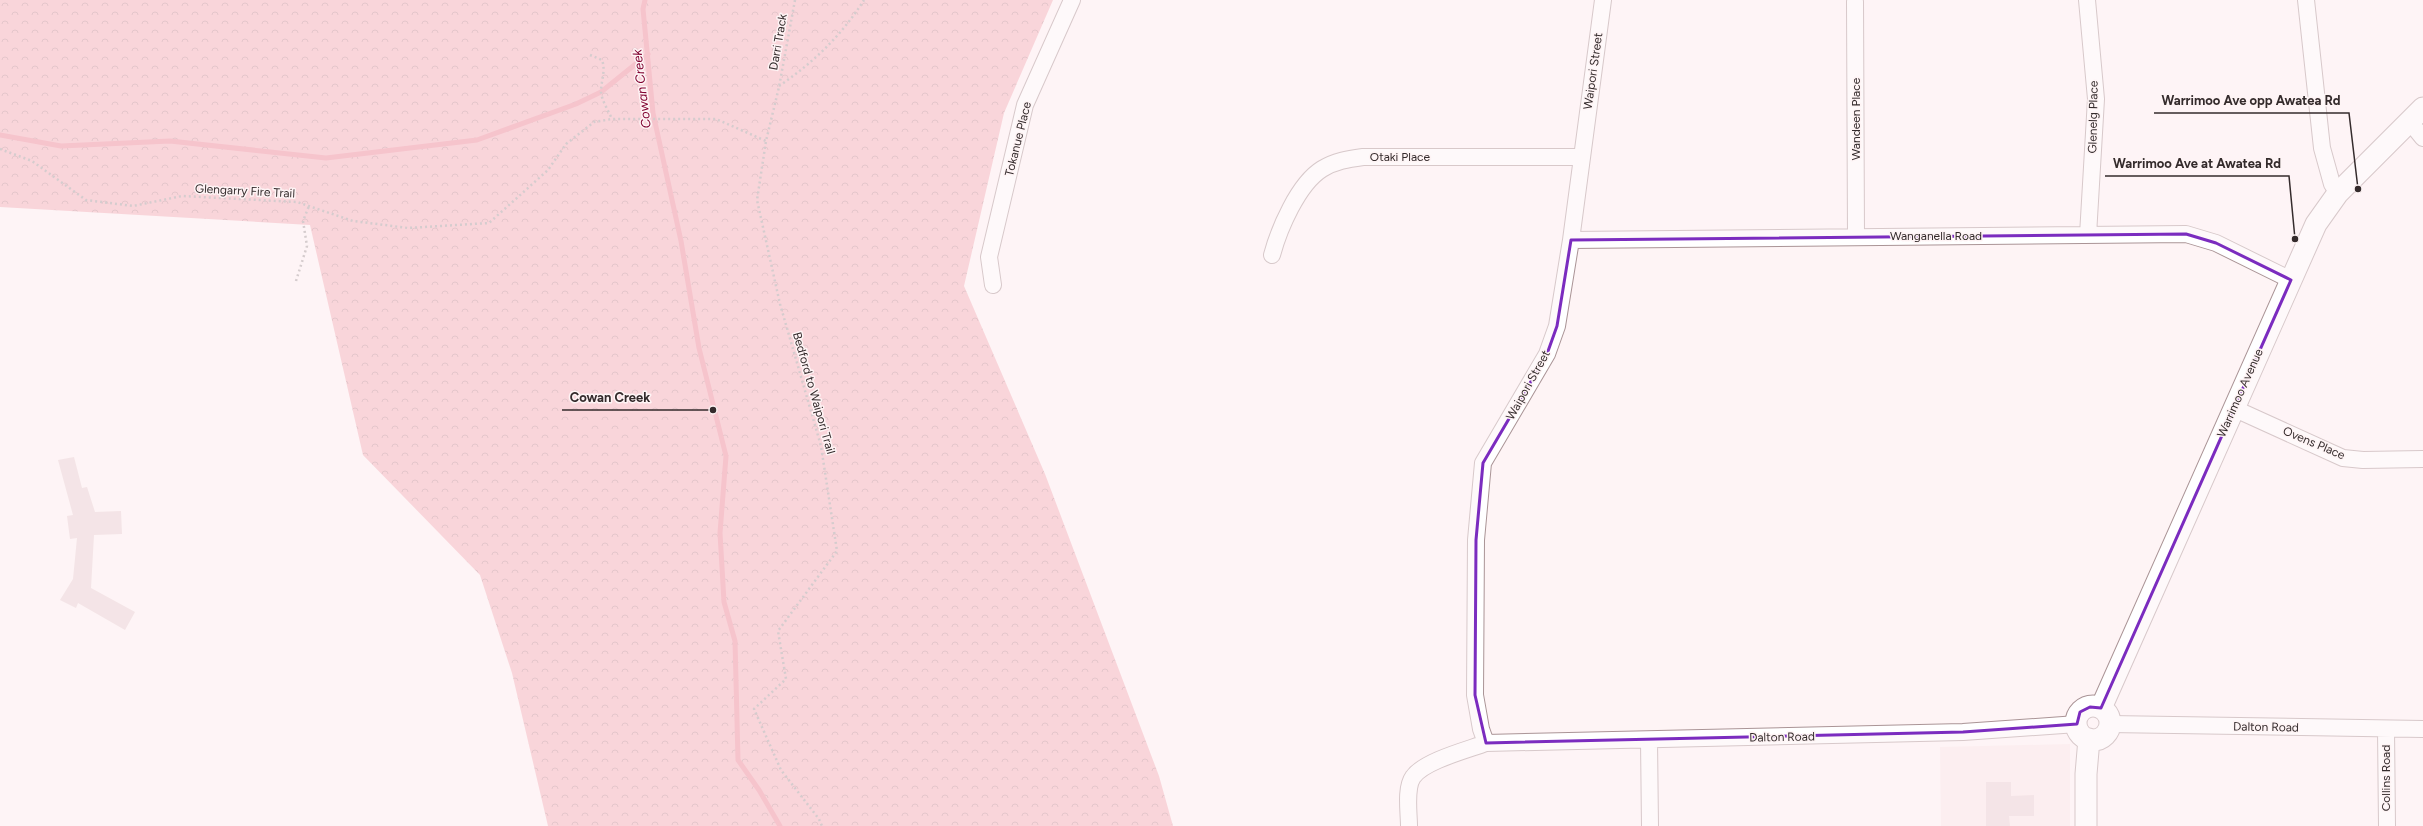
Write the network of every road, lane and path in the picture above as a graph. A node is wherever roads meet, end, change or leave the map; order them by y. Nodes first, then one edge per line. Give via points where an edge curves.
1 (795, 0) edge
2 (864, 0) edge
3 (1072, 0) edge
4 (1604, 0) edge
5 (2087, 0) edge
6 (2306, 0) edge
7 (1855, 2) dead end
8 (590, 54) dead end
9 (779, 86) junction
10 (2416, 115) edge
11 (612, 119) junction
12 (2423, 138) edge
13 (766, 141) junction
14 (0, 149) edge
15 (1581, 157) junction
16 (2338, 193) junction
17 (309, 206) junction
18 (2088, 235) junction
19 (1856, 237) junction
20 (1571, 240) junction
21 (1272, 255) dead end
22 (2291, 280) junction
23 (296, 281) dead end
24 (993, 285) dead end
25 (2233, 408) junction
26 (2423, 459) edge
27 (2105, 716) junction
28 (2386, 729) junction
29 (2423, 729) edge
30 (2083, 732) junction
31 (1649, 740) junction
32 (1486, 743) junction
33 (822, 826) edge
34 (1409, 826) edge
35 (1650, 826) edge
36 (2086, 826) edge
37 (2386, 826) edge

1 - 9 path, Darri Track
2 - 9 path via 833,42 802,71
3 - 24 street, Tokanue Place via 1025,105 989,257
4 - 15 street, Waipori Street
5 - 18 street, Glenelg Place via 2096,99
6 - 16 street via 2322,148 2332,184
7 - 19 street, Wandeen Place
8 - 11 path via 602,60 604,67 601,92
9 - 13 path, Bedford to Waipori Trail
10 - 12 street
10 - 16 street, Warrimoo Avenue
11 - 13 path, Glengarry Fire Trail via 716,119
11 - 17 path, Glengarry Fire Trail via 594,122 566,144 548,170 489,223 408,228 353,221
13 - 33 path, Bedford to Waipori Trail via 758,200 780,304 821,446 837,552 778,631 786,679 754,709 781,770
14 - 17 path, Glengarry Fire Trail via 32,160 86,200 133,206 182,196 296,202
15 - 20 street, Waipori Street
15 - 21 street, Otaki Place via 1363,157 1340,160 1321,170 1308,182 1279,229
16 - 22 street, Warrimoo Avenue via 2316,224
17 - 23 path via 303,221 307,246
18 - 19 street, Wanganella Road
18 - 22 street, Wanganella Road via 2186,234 2216,243
19 - 20 street, Wanganella Road
20 - 32 street, Waipori Street via 1557,326 1547,354 1483,463 1476,540 1475,696
22 - 25 street, Warrimoo Avenue
25 - 26 street, Ovens Place via 2343,458
25 - 27 street, Warrimoo Avenue
27 - 28 street, Dalton Road
27 - 30 street via 2104,736 2099,738
27 - 30 street via 2090,707 2085,709 2078,717
28 - 29 street, Dalton Road
28 - 37 street, Collins Road
30 - 31 street, Dalton Road via 1963,732
30 - 36 street
31 - 32 street, Dalton Road
31 - 35 street
32 - 34 street via 1424,767 1412,777 1409,793

